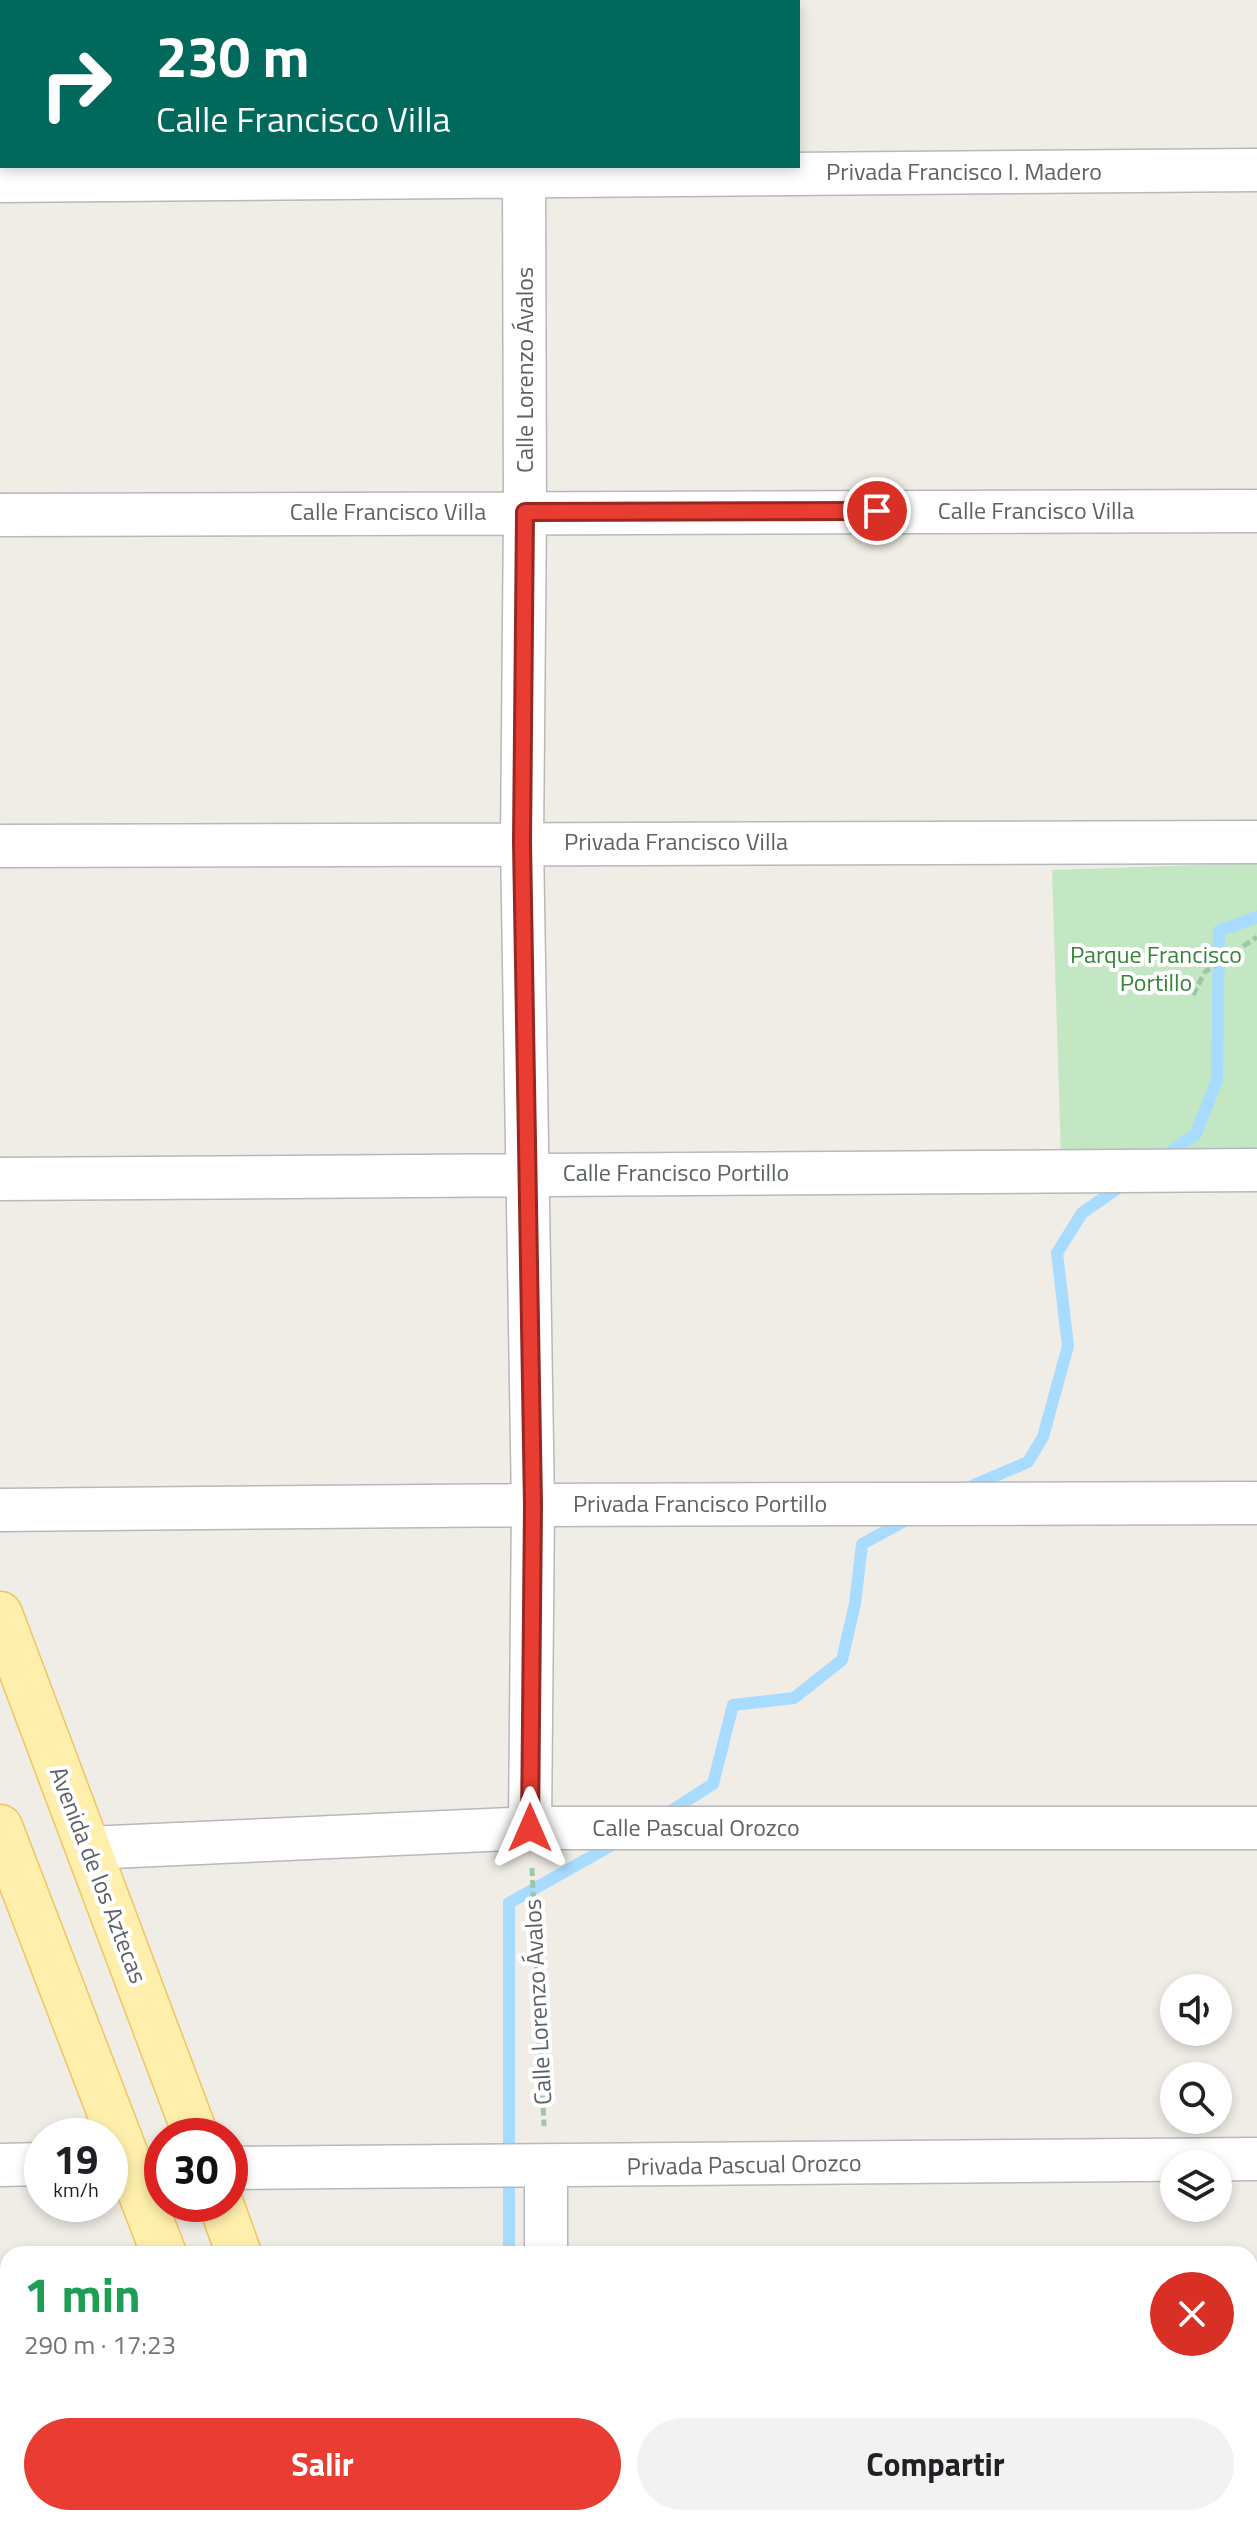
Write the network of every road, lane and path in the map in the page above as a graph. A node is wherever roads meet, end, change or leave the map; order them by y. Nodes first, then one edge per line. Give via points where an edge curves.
1 (1257, 170) edge
2 (524, 171) edge
3 (0, 181) edge
4 (1257, 511) edge
5 (525, 512) junction
6 (0, 515) edge
7 (522, 842) junction
8 (1257, 842) edge
9 (0, 846) edge
10 (1257, 937) edge
11 (1193, 995) dead end
12 (1257, 1170) edge
13 (529, 1174) junction
14 (0, 1179) edge
15 (1257, 1503) edge
16 (533, 1505) junction
17 (0, 1510) edge
18 (0, 1614) edge
19 (530, 1828) junction
20 (1257, 1828) edge
21 (1, 1831) edge
22 (88, 1848) junction
23 (104, 2118) edge
24 (189, 2118) edge
25 (1257, 2159) edge
26 (24, 2164) edge
27 (0, 2165) edge
28 (546, 2167) junction
29 (248, 2168) edge
30 (128, 2180) edge
31 (227, 2222) edge
32 (160, 2246) edge
33 (236, 2246) edge
34 (546, 2246) edge

1 - 2 street, Privada Francisco I. Madero
2 - 3 street, Privada Francisco I. Madero
2 - 5 street, Calle Lorenzo Ávalos
4 - 5 street, Calle Francisco Villa
5 - 6 street, Calle Francisco Villa
5 - 7 street, Calle Lorenzo Ávalos
7 - 8 street, Privada Francisco Villa
7 - 9 street, Privada Francisco Villa
7 - 13 street, Calle Lorenzo Ávalos
10 - 11 path via 1205,972
12 - 13 street, Calle Francisco Portillo
13 - 14 street, Calle Francisco Portillo
13 - 16 street, Calle Lorenzo Ávalos
15 - 16 street, Privada Francisco Portillo
16 - 17 street, Privada Francisco Portillo
16 - 19 street, Calle Lorenzo Ávalos
18 - 22 main road, Avenida de los Aztecas
19 - 20 street, Calle Pascual Orozco
19 - 22 street, Calle Pascual Orozco
19 - 28 path, Calle Lorenzo Ávalos
21 - 23 main road
22 - 24 main road, Avenida de los Aztecas
25 - 28 street, Privada Pascual Orozco
26 - 27 street
28 - 29 street, Privada Pascual Orozco
28 - 34 street
30 - 32 main road
31 - 33 main road

